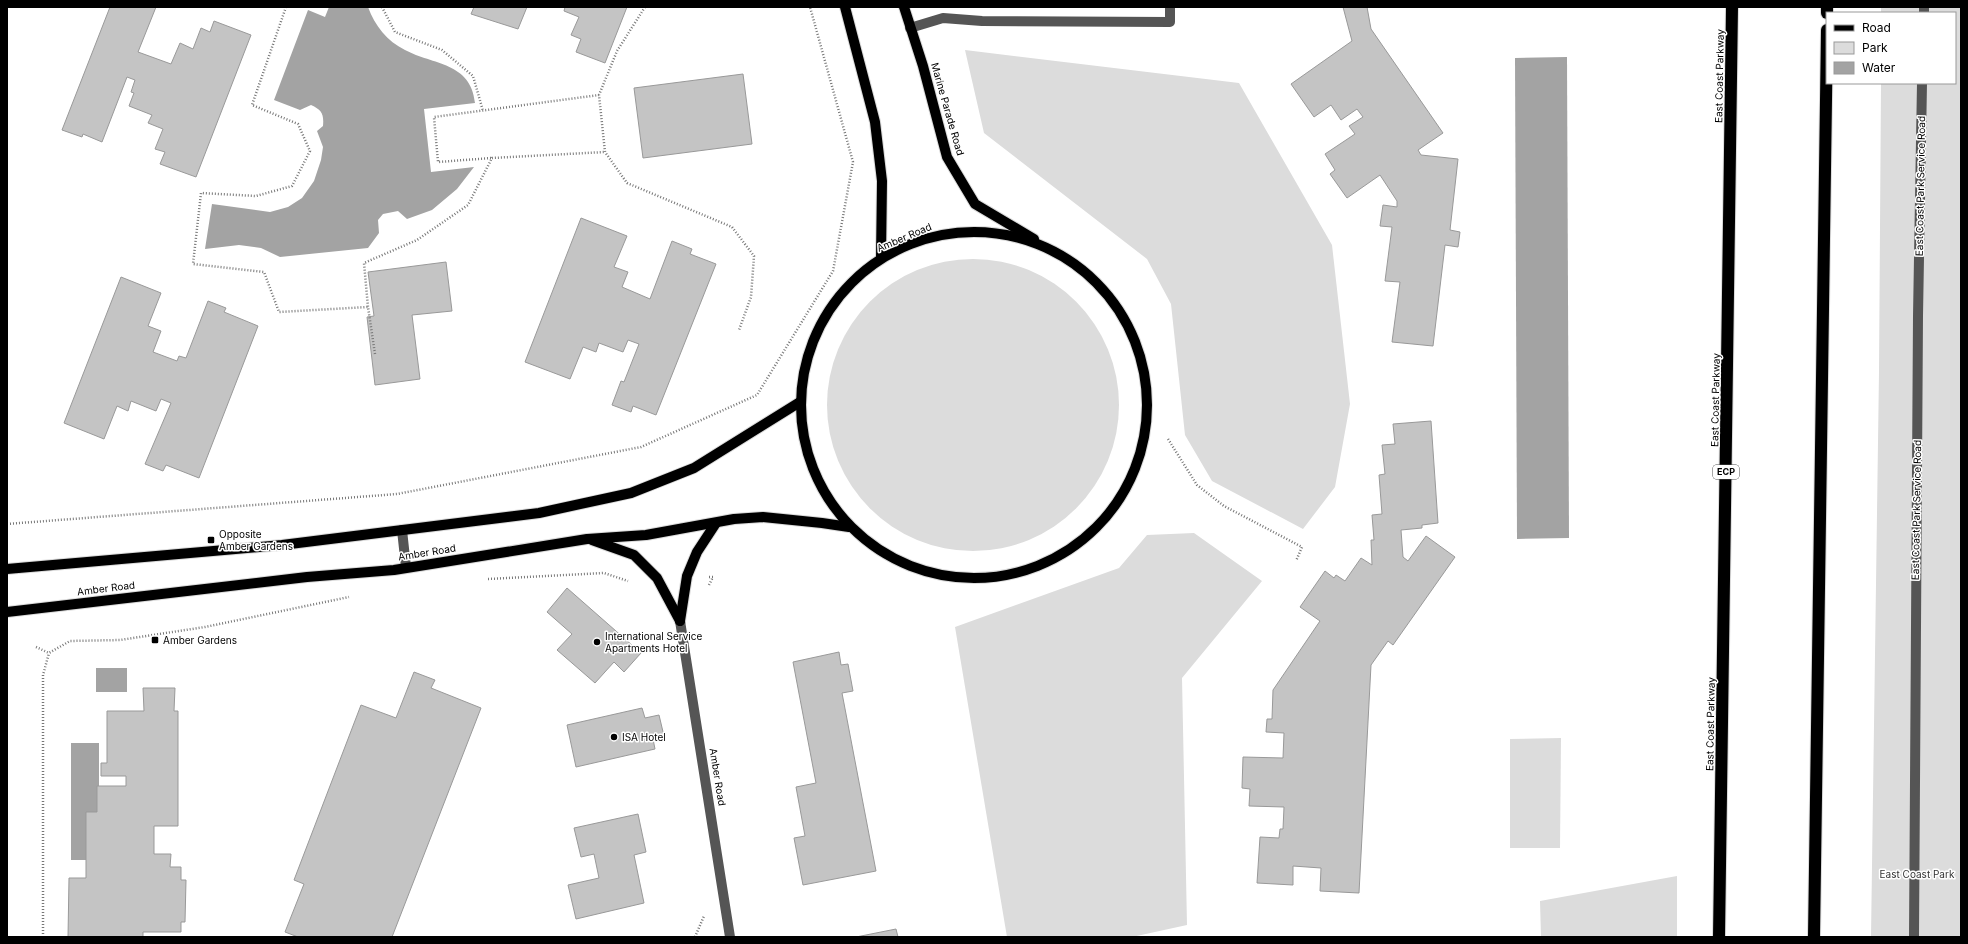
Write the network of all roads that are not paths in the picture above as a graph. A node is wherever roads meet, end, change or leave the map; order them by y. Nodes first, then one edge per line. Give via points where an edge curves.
1 (844, 7) edge
2 (904, 7) edge
3 (1170, 7) edge
4 (1732, 7) edge
5 (910, 28) junction
6 (1826, 84) edge
7 (1922, 84) edge
8 (1046, 246) junction
9 (881, 258) junction
10 (800, 402) junction
11 (716, 523) junction
12 (849, 528) junction
13 (402, 530) junction
14 (587, 539) junction
15 (406, 567) junction
16 (7, 570) edge
17 (7, 612) edge
18 (680, 621) junction
19 (730, 937) edge
20 (1719, 937) edge
21 (1814, 937) edge
22 (1914, 937) edge

1 - 9 main road via 875,122 882,181
2 - 5 main road, Marine Parade Road
3 - 5 street via 1170,22 982,21 943,18
4 - 20 highway, East Coast Parkway / ECP
5 - 8 main road, Marine Parade Road via 923,66 947,157 974,204
6 - 21 highway
7 - 22 street, East Coast Park Service Road
8 - 9 main road, Amber Road via 991,231 933,236
8 - 12 main road, Amber Road via 1090,274 1123,314 1142,362 1148,414 1137,465 1112,511 1074,547 1054,558 1027,571 976,580 924,572 884,555
9 - 10 main road, Amber Road via 839,296 821,327 811,346
10 - 12 main road, Amber Road via 805,448 822,491
10 - 13 main road via 694,468 631,493 540,512
11 - 12 main road, Amber Road via 763,517
11 - 14 main road, Amber Road via 646,535
11 - 18 main road via 697,552 687,576
13 - 15 street
13 - 16 main road via 282,545
14 - 15 main road, Amber Road
14 - 18 main road via 634,555 657,578
15 - 17 main road, Amber Road
18 - 19 street, Amber Road

